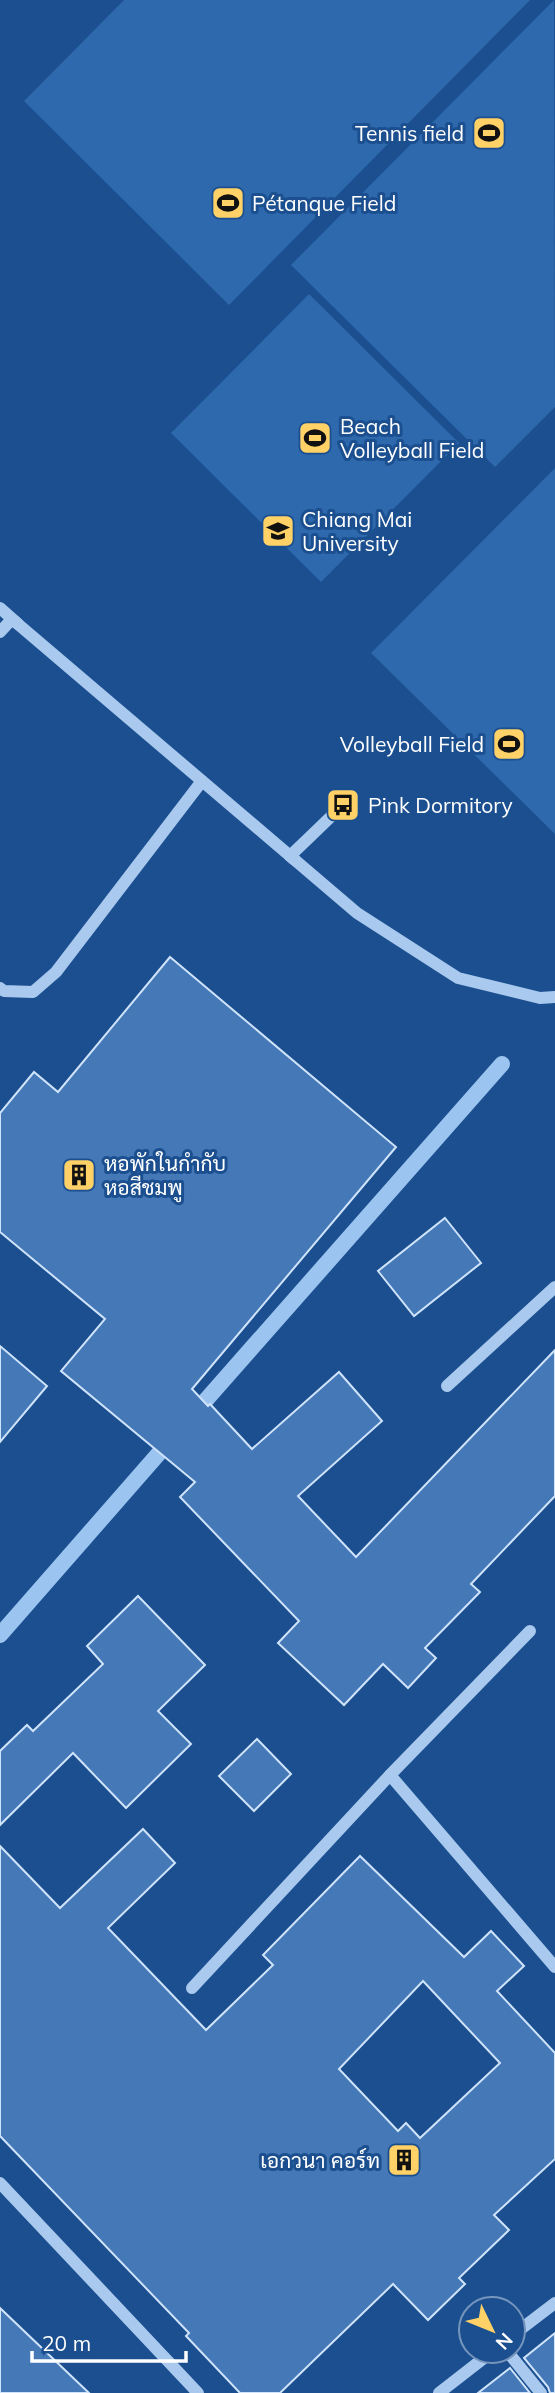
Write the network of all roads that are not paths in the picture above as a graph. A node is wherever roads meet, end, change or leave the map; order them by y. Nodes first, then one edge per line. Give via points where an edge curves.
1 (0, 608) edge
2 (12, 619) junction
3 (0, 631) edge
4 (202, 781) junction
5 (343, 805) dead end
6 (290, 856) junction
7 (0, 988) edge
8 (555, 997) edge
9 (555, 1287) edge
10 (447, 1386) dead end
11 (530, 1631) dead end
12 (390, 1775) junction
13 (555, 1967) edge
14 (192, 1988) dead end
15 (0, 2183) edge
16 (555, 2303) edge
17 (527, 2324) edge
18 (475, 2365) edge
19 (518, 2365) edge
20 (198, 2393) edge
21 (439, 2393) edge
22 (541, 2393) edge

1 - 2 street
2 - 3 street
2 - 4 street
4 - 6 street
4 - 7 street via 56,972 33,992
5 - 6 street
6 - 8 street via 357,913 458,978 540,998
9 - 10 street
11 - 12 street
12 - 13 street
12 - 14 street
15 - 20 street
16 - 17 street
18 - 21 street
19 - 22 street

